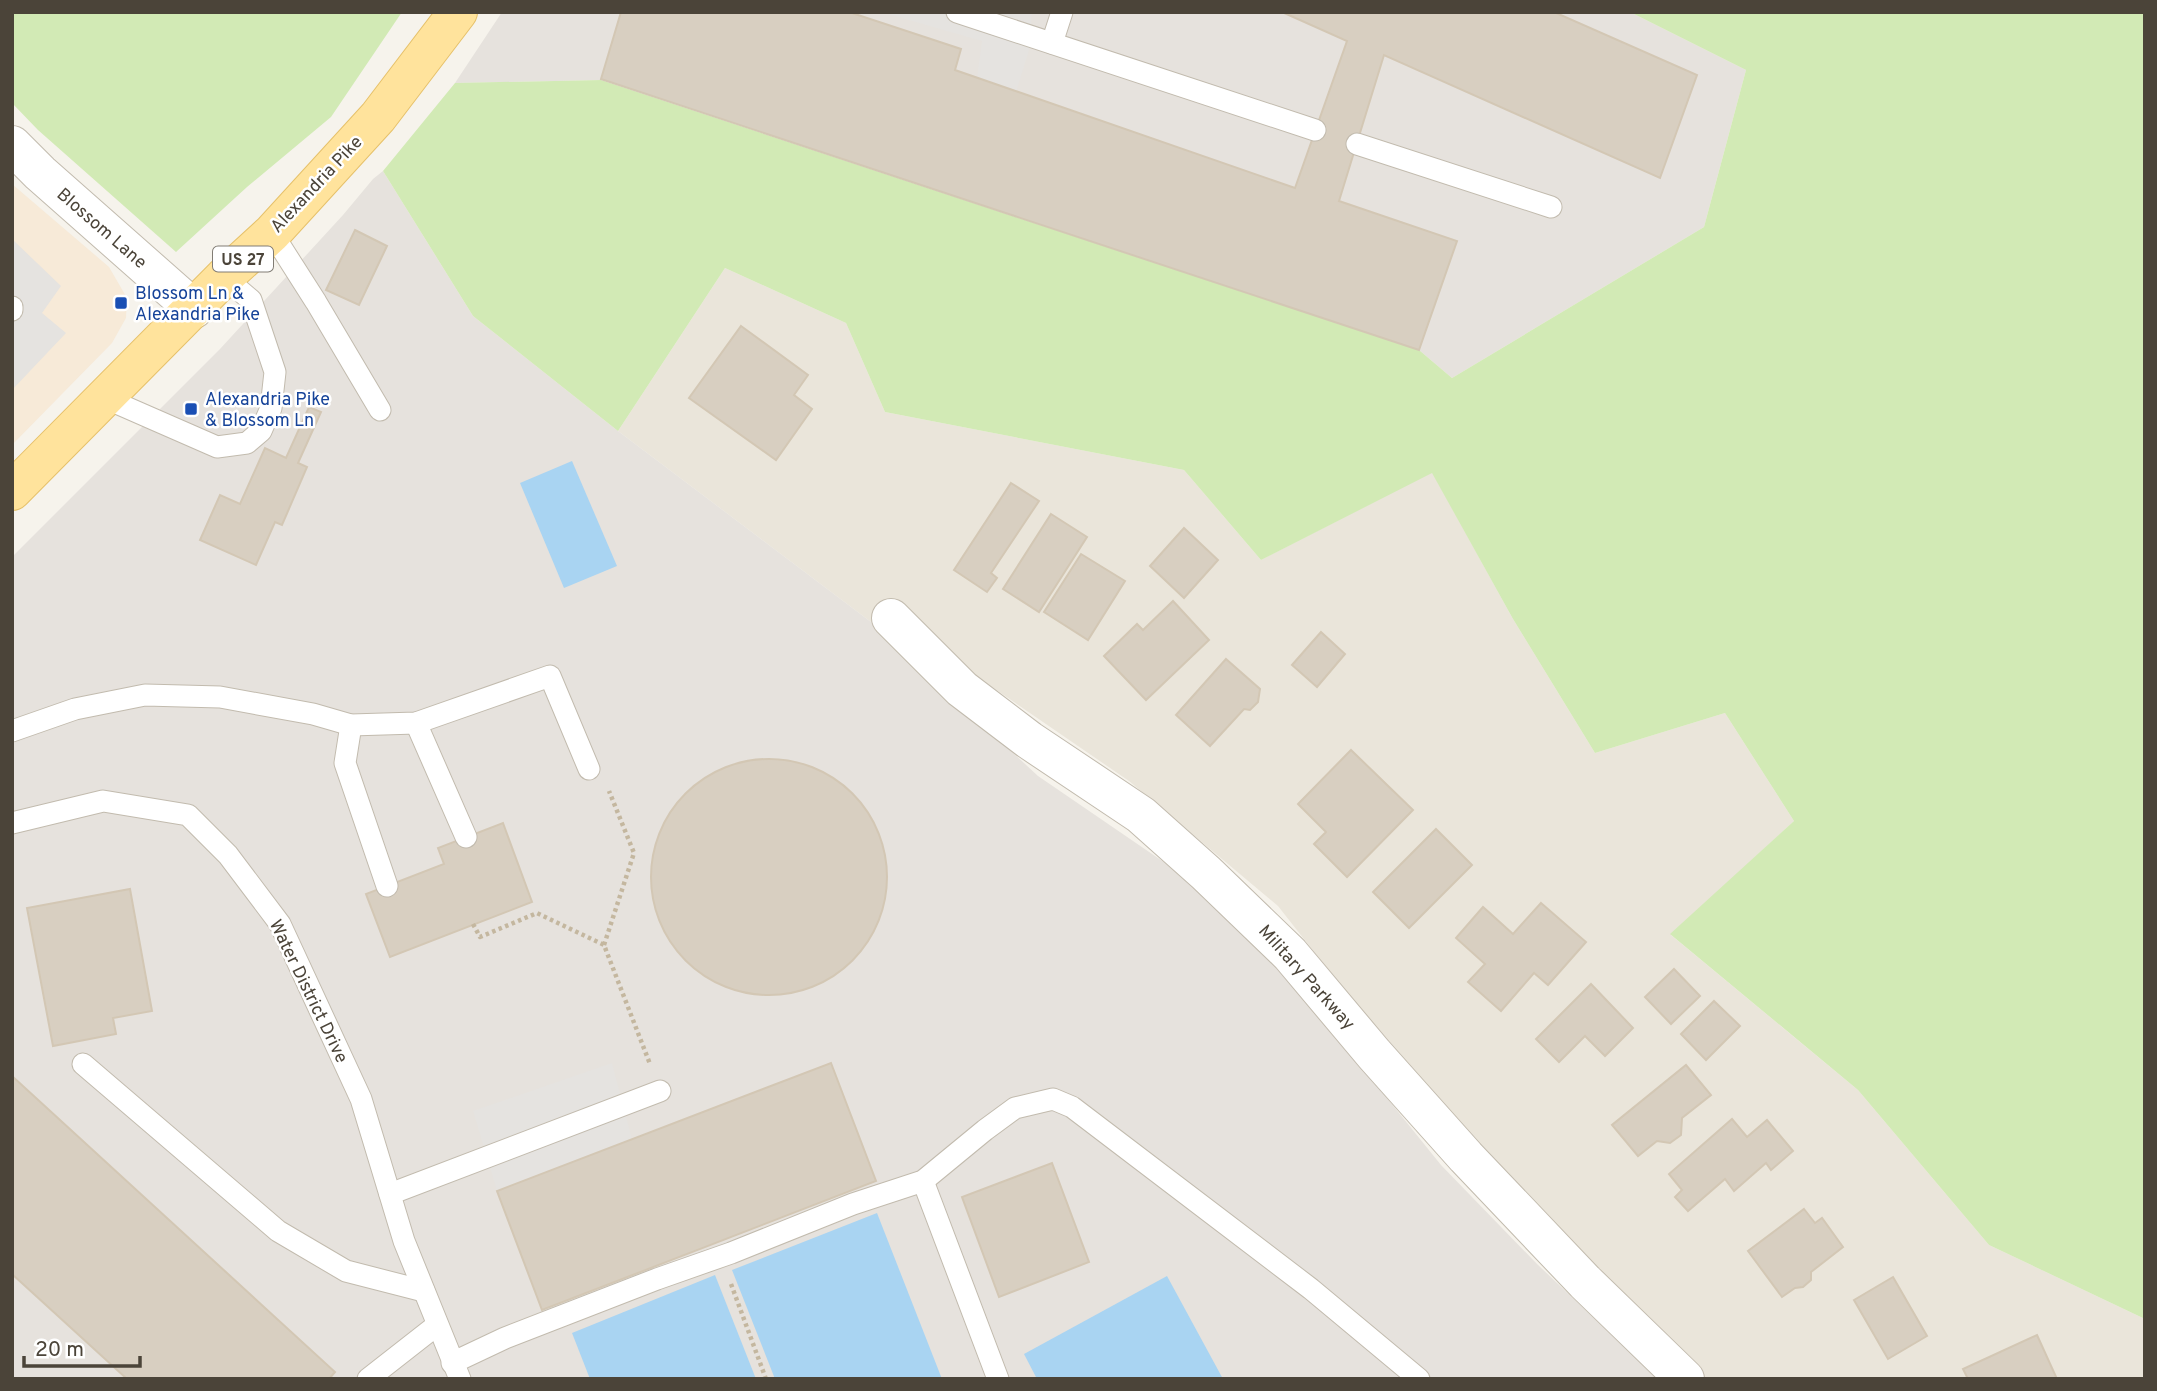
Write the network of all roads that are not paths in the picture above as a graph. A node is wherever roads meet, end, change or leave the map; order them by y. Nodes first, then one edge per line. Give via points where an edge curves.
1 (458, 12) edge
2 (957, 12) edge
3 (1062, 12) edge
4 (1052, 43) junction
5 (1315, 130) dead end
6 (1357, 144) dead end
7 (12, 145) edge
8 (1550, 208) dead end
9 (272, 233) junction
10 (224, 277) junction
11 (194, 309) junction
12 (105, 398) junction
13 (380, 411) dead end
14 (12, 491) edge
15 (891, 618) dead end
16 (416, 723) junction
17 (351, 725) junction
18 (12, 731) edge
19 (589, 769) road end
20 (12, 823) edge
21 (466, 837) dead end
22 (387, 886) dead end
23 (83, 1064) dead end
24 (660, 1091) road end
25 (923, 1181) junction
26 (390, 1194) junction
27 (424, 1291) junction
28 (438, 1325) junction
29 (456, 1371) edge
30 (368, 1379) edge
31 (998, 1379) edge
32 (1419, 1379) edge
33 (1685, 1379) edge

1 - 9 main road, Alexandria Pike / US 27 via 378,117
2 - 4 lane
3 - 4 lane
4 - 5 lane
6 - 8 lane
7 - 11 street, Blossom Lane
9 - 10 main road, Alexandria Pike / US 27
9 - 13 lane
10 - 11 main road, Alexandria Pike / US 27
10 - 12 lane via 250,300 275,372 271,408 261,431 247,443 217,447
11 - 12 main road, Alexandria Pike / US 27
12 - 14 main road, Alexandria Pike / US 27
15 - 33 street, Military Parkway via 962,689 1141,815 1206,873 1290,954 1480,1172
16 - 17 lane
16 - 19 lane via 550,676
16 - 21 lane
17 - 18 lane via 220,697 145,695 75,709
17 - 22 lane via 345,763
20 - 26 lane, Water District Drive via 103,801 188,815 228,855 280,925 361,1099
23 - 27 lane via 278,1231 346,1271
24 - 26 lane
25 - 29 lane via 505,1338
25 - 31 lane
25 - 32 lane via 1015,1108 1053,1099 1072,1107 1311,1289
26 - 27 lane, Water District Drive
27 - 28 lane, Water District Drive
28 - 29 lane, Water District Drive
28 - 30 lane

